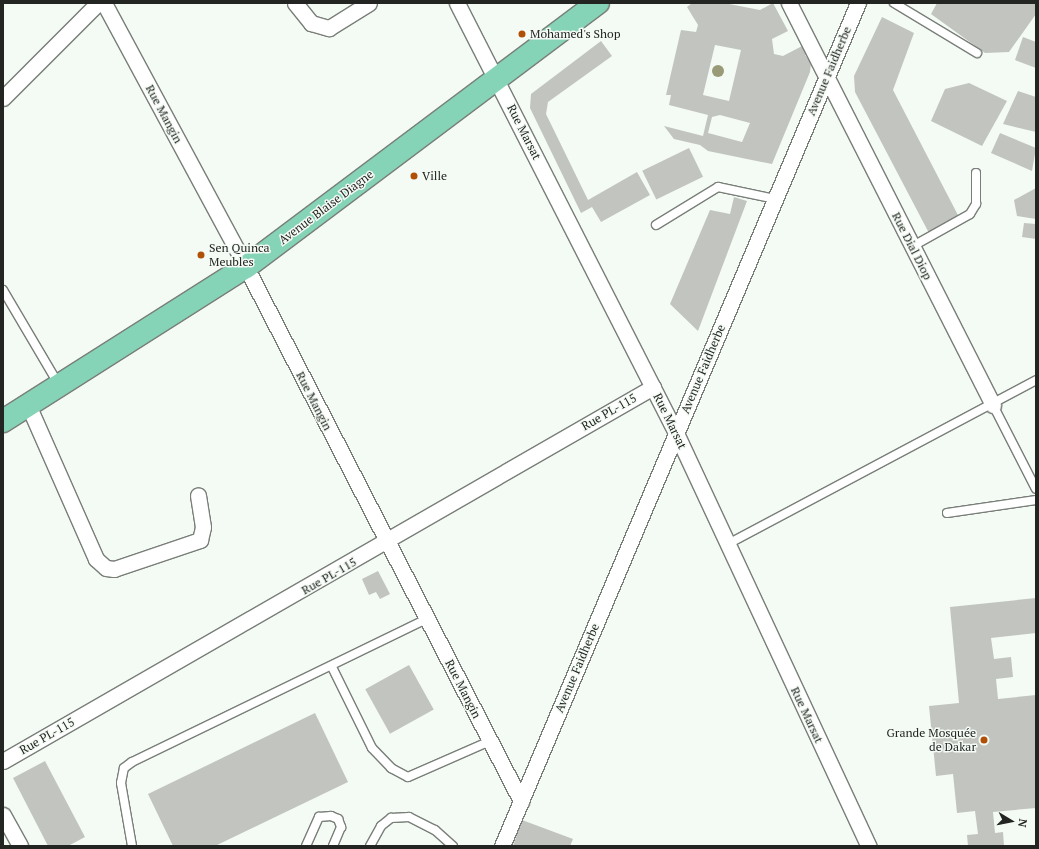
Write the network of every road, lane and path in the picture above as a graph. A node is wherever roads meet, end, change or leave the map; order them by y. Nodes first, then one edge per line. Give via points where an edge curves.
1 (98, 3) edge
2 (104, 3) edge
3 (295, 3) edge
4 (369, 3) edge
5 (457, 3) edge
6 (598, 3) edge
7 (789, 3) edge
8 (858, 3) edge
9 (894, 3) edge
10 (977, 53) dead end
11 (827, 77) junction
12 (497, 78) junction
13 (3, 98) edge
14 (976, 173) dead end
15 (775, 199) junction
16 (656, 225) dead end
17 (913, 246) junction
18 (246, 267) junction
19 (3, 290) edge
20 (1036, 380) edge
21 (653, 386) junction
22 (61, 388) junction
23 (993, 405) junction
24 (29, 406) junction
25 (3, 421) edge
26 (676, 433) junction
27 (1036, 489) edge
28 (198, 495) dead end
29 (1036, 500) edge
30 (947, 513) dead end
31 (386, 543) junction
32 (726, 546) junction
33 (427, 619) junction
34 (332, 667) junction
35 (490, 741) junction
36 (3, 761) edge
37 (521, 801) junction
38 (3, 815) edge
39 (20, 846) edge
40 (132, 846) edge
41 (306, 846) edge
42 (334, 846) edge
43 (370, 846) edge
44 (453, 846) edge
45 (502, 846) edge
46 (869, 846) edge

1 - 13 street
2 - 18 street, Rue Mangin
3 - 4 street via 310,23 329,28
5 - 12 street, Rue Marsat
6 - 12 main road, Avenue Blaise Diagne
7 - 11 street, Rue Dial Diop
8 - 11 street, Avenue Faidherbe
9 - 10 lane
11 - 15 street, Avenue Faidherbe
11 - 17 street, Rue Dial Diop
12 - 18 main road, Avenue Blaise Diagne
12 - 21 street, Rue Marsat
14 - 17 lane via 976,204 970,214
15 - 16 lane via 718,187
15 - 26 street, Avenue Faidherbe
17 - 23 street, Rue Dial Diop
18 - 22 main road, Avenue Blaise Diagne
18 - 31 street, Rue Mangin
19 - 22 lane
20 - 23 lane
21 - 26 street, Rue Marsat
21 - 31 street, Rue PL-115
22 - 24 main road, Avenue Blaise Diagne
23 - 27 lane, Rue Dial Diop
23 - 32 lane
24 - 25 main road, Avenue Blaise Diagne
24 - 28 street via 96,559 106,568 114,569 200,540 203,527
26 - 32 street, Rue Marsat
26 - 37 street, Avenue Faidherbe
29 - 30 lane
31 - 33 street, Rue Mangin
31 - 36 street, Rue PL-115
32 - 46 street, Rue Marsat
33 - 34 lane
33 - 35 street, Rue Mangin
34 - 35 lane via 372,748 391,768 408,777
34 - 40 lane via 124,768 122,783
35 - 37 street, Rue Mangin
37 - 45 street, Avenue Faidherbe
38 - 39 street
41 - 42 lane via 319,817 331,816 338,819 341,827
43 - 44 lane via 381,826 391,818 409,817 435,830

